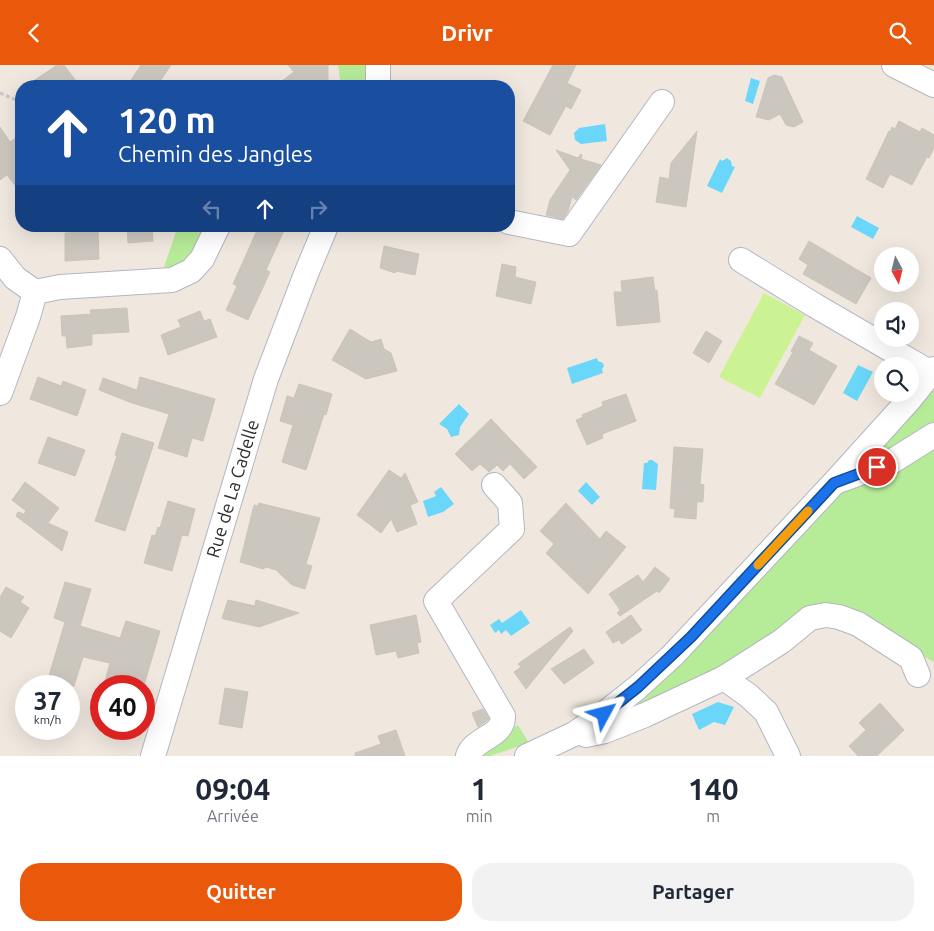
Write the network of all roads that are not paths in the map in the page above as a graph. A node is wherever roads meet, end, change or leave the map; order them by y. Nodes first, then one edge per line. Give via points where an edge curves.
1 (378, 65) edge
2 (894, 65) edge
3 (378, 80) edge
4 (934, 85) edge
5 (662, 102) dead end
6 (515, 223) edge
7 (215, 232) edge
8 (324, 232) edge
9 (0, 259) edge
10 (741, 260) dead end
11 (35, 292) junction
12 (933, 371) edge
13 (0, 393) edge
14 (934, 435) edge
15 (834, 483) junction
16 (494, 485) dead end
17 (918, 675) dead end
18 (724, 679) junction
19 (564, 745) edge
20 (153, 756) edge
21 (468, 756) edge
22 (527, 756) edge
23 (788, 756) edge

1 - 3 street
2 - 4 street
5 - 6 street via 569,234
7 - 11 street via 202,259 191,271 172,280 60,287
8 - 20 street, Rue de La Cadelle via 266,379
9 - 11 street via 15,278
10 - 12 street
11 - 13 street
12 - 15 street
14 - 15 street via 891,461
15 - 19 street via 672,656
16 - 21 street via 510,503 512,529 436,601 503,716 498,729 475,745
17 - 18 street via 911,658 858,624 826,615 810,618 782,641
18 - 19 street via 645,715
18 - 23 street via 766,712
19 - 22 street

